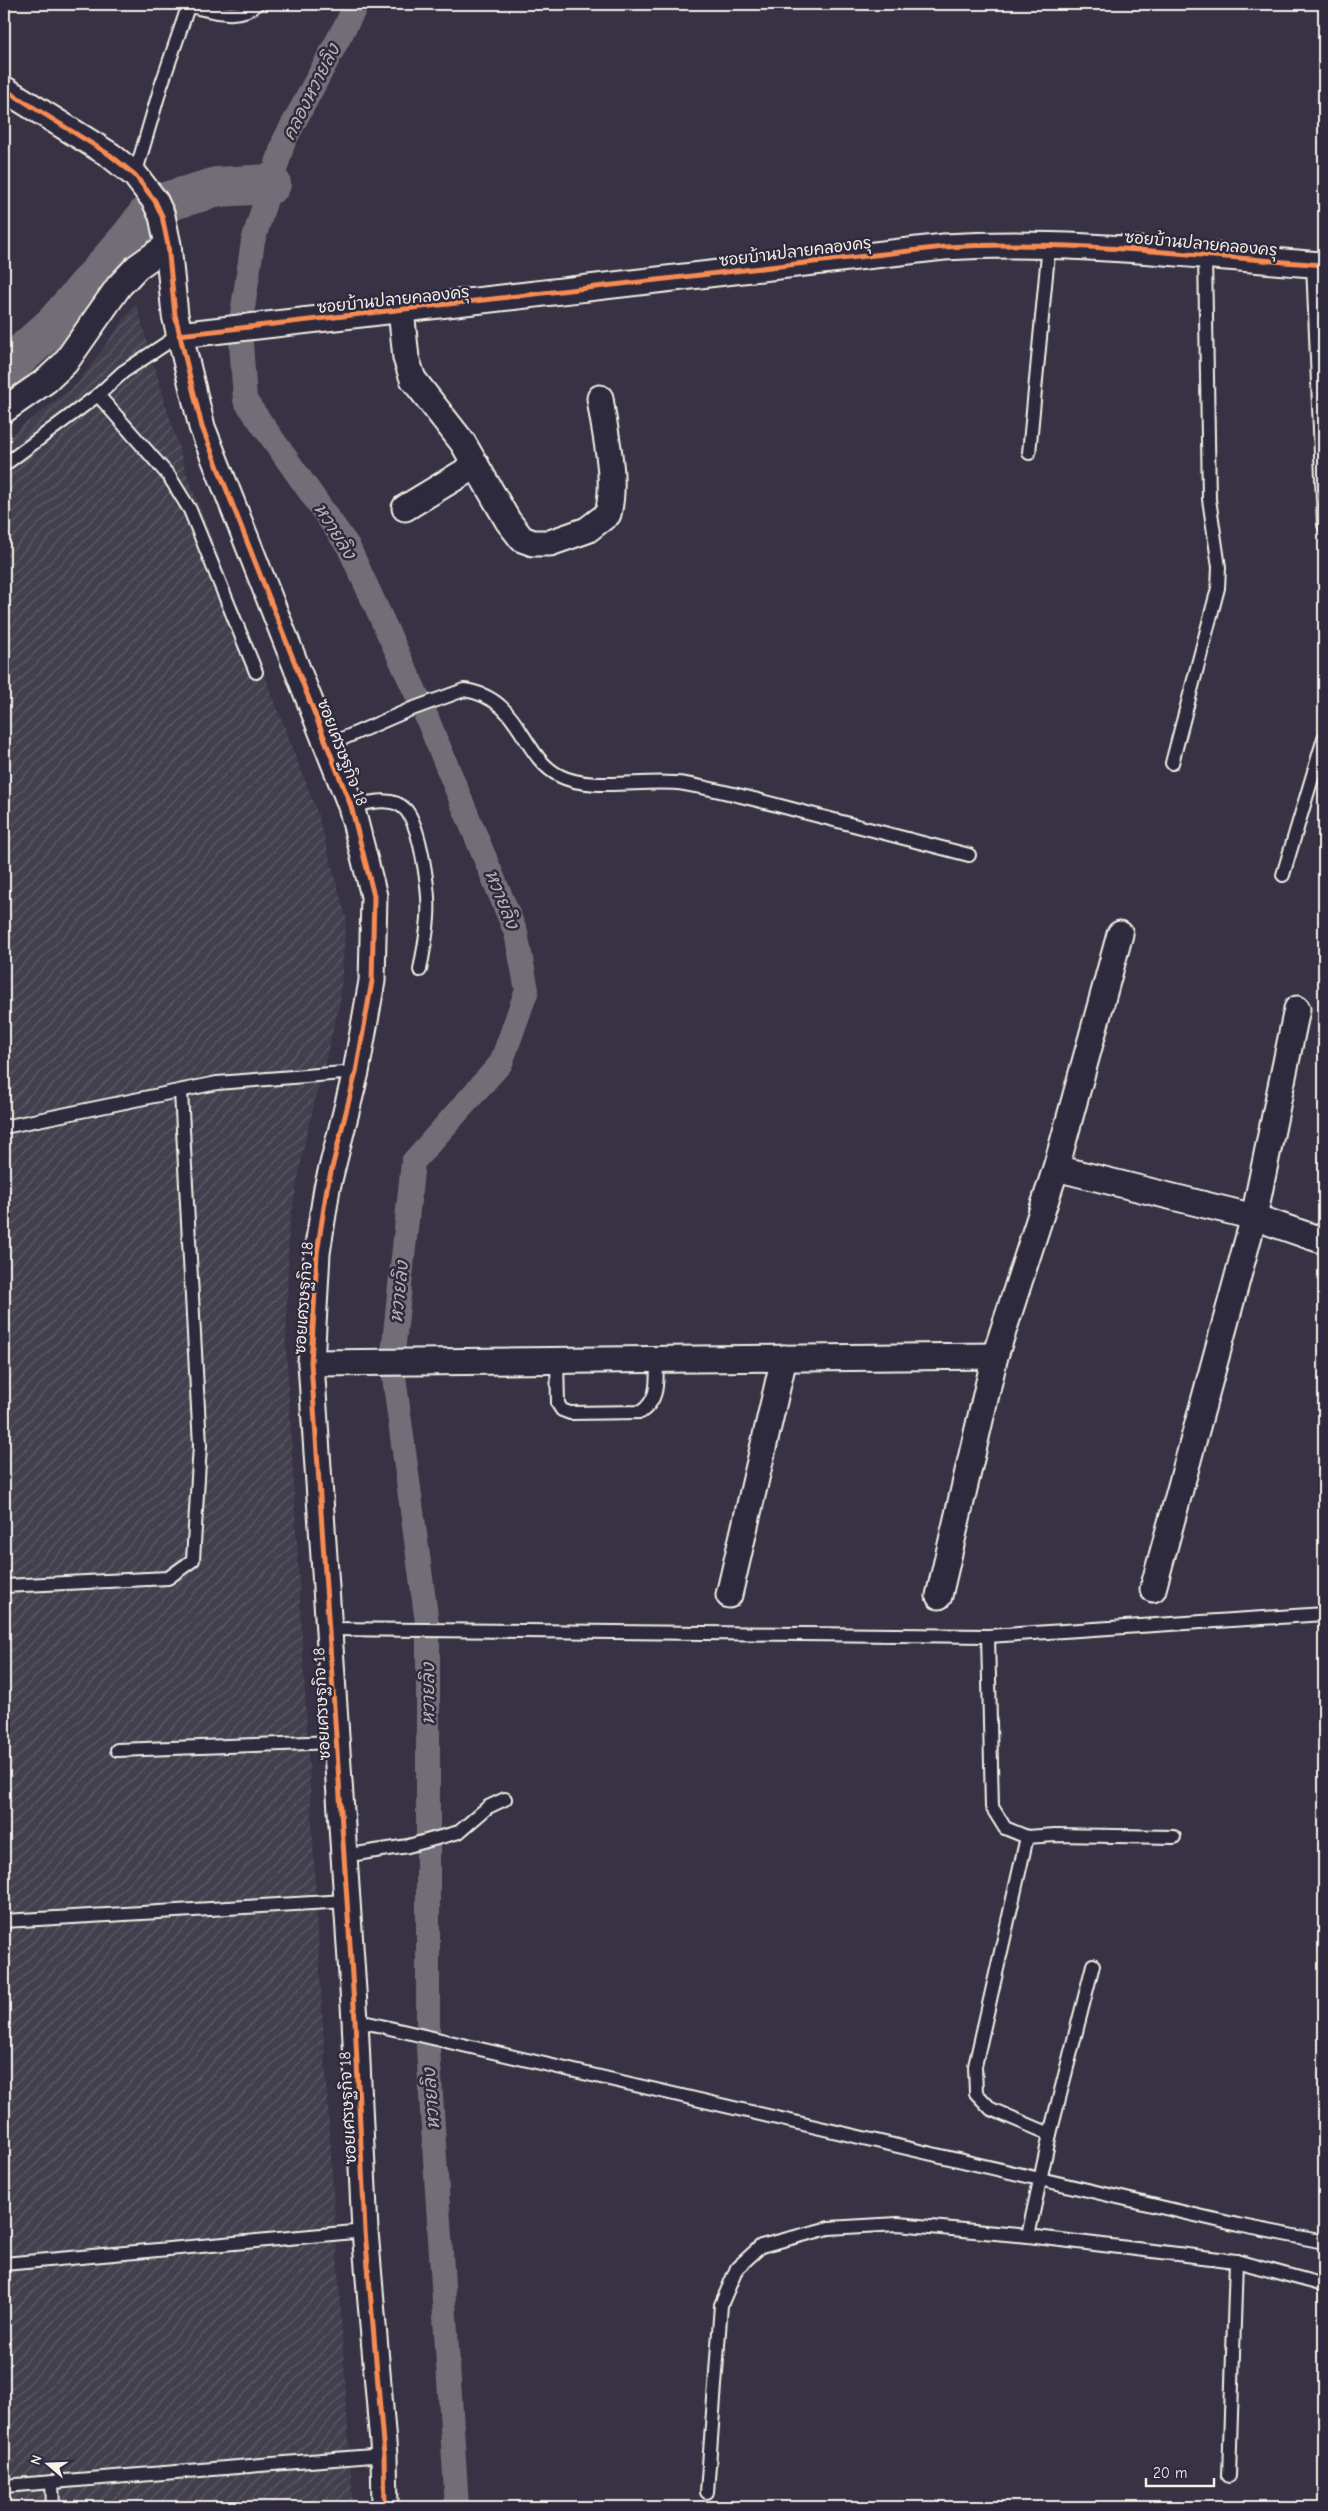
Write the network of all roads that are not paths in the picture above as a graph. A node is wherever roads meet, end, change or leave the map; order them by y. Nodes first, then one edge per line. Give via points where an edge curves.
1 (257, 4) edge
2 (189, 5) edge
3 (4, 89) edge
4 (135, 175) junction
5 (1049, 244) junction
6 (168, 245) junction
7 (1205, 255) junction
8 (1319, 264) edge
9 (401, 310) junction
10 (179, 335) junction
11 (98, 395) junction
12 (600, 398) dead end
13 (4, 410) edge
14 (1030, 453) dead end
15 (476, 465) junction
16 (4, 466) edge
17 (405, 508) dead end
18 (1324, 525) edge
19 (256, 672) dead end
20 (1324, 738) edge
21 (328, 745) junction
22 (1172, 763) dead end
23 (351, 806) junction
24 (969, 855) dead end
25 (1283, 875) dead end
26 (1120, 934) dead end
27 (420, 970) dead end
28 (1297, 1008) dead end
29 (356, 1072) junction
30 (181, 1092) junction
31 (4, 1127) edge
32 (1056, 1168) junction
33 (1254, 1217) junction
34 (1324, 1241) edge
35 (995, 1356) junction
36 (784, 1358) junction
37 (657, 1359) junction
38 (557, 1360) junction
39 (311, 1363) junction
40 (4, 1586) edge
41 (1153, 1589) dead end
42 (729, 1595) dead end
43 (940, 1596) dead end
44 (1324, 1614) edge
45 (330, 1628) junction
46 (988, 1636) junction
47 (335, 1742) junction
48 (117, 1750) dead end
49 (505, 1799) dead end
50 (1027, 1837) junction
51 (1174, 1837) dead end
52 (343, 1856) junction
53 (346, 1901) junction
54 (4, 1921) edge
55 (1093, 1965) dead end
56 (355, 2020) junction
57 (1050, 2134) junction
58 (1039, 2179) junction
59 (365, 2231) junction
60 (1028, 2236) junction
61 (1324, 2242) edge
62 (1236, 2261) junction
63 (4, 2264) edge
64 (1324, 2285) edge
65 (384, 2455) junction
66 (1229, 2476) dead end
67 (52, 2482) junction
68 (4, 2486) edge
69 (708, 2492) dead end
70 (53, 2507) edge
71 (385, 2507) edge

1 - 2 lane via 236,14
2 - 4 lane via 160,86
3 - 4 street, ซอยเศรษฐกิจ 18 via 110,155
4 - 6 street, ซอยเศรษฐกิจ 18 via 155,201
5 - 7 street, ซอยบ้านปลายคลองครุ
5 - 9 street, ซอยบ้านปลายคลองครุ via 944,246
5 - 14 lane
6 - 10 street, ซอยเศรษฐกิจ 18
6 - 13 street via 137,267 119,286 65,363
7 - 8 street, ซอยบ้านปลายคลองครุ
7 - 22 lane via 1209,499 1219,567 1218,588
8 - 18 lane
9 - 10 street, ซอยบ้านปลายคลองครุ
9 - 15 street via 406,358 413,379
10 - 11 lane via 122,372
10 - 21 street, ซอยเศรษฐกิจ 18 via 202,427
11 - 16 lane
11 - 19 lane via 169,476 190,510
12 - 15 street via 612,497 608,514 586,530 550,543 522,539
15 - 17 street
20 - 25 lane
21 - 23 street, ซอยเศรษฐกิจ 18
21 - 24 lane via 464,690 484,695 511,715 542,761 560,776 580,782 682,784 726,791
23 - 27 lane via 385,801 406,809 418,838 427,886 428,917
23 - 29 street, ซอยเศรษฐกิจ 18 via 374,896 372,981
26 - 32 street
28 - 33 street
29 - 30 lane via 217,1083
29 - 39 street, ซอยเศรษฐกิจ 18 via 327,1188 317,1253
30 - 31 lane
30 - 40 lane via 200,1445 193,1560 168,1578
32 - 33 street
32 - 35 street
33 - 34 street
33 - 41 street
35 - 36 street
35 - 43 street
36 - 37 street
36 - 42 street
37 - 38 street
37 - 38 lane via 655,1397 641,1412 570,1414 558,1404
38 - 39 street
39 - 45 street, ซอยเศรษฐกิจ 18
44 - 46 lane
45 - 46 lane
45 - 47 street, ซอยเศรษฐกิจ 18
46 - 50 lane via 992,1806 1005,1828
47 - 48 lane
47 - 52 street, ซอยเศรษฐกิจ 18
49 - 52 lane via 488,1807 459,1832 408,1846
50 - 51 lane
50 - 57 lane via 975,2066 976,2093 991,2109
52 - 53 street, ซอยเศรษฐกิจ 18
53 - 54 lane
53 - 56 street, ซอยเศรษฐกิจ 18
55 - 57 lane
56 - 58 lane
56 - 59 street, ซอยเศรษฐกิจ 18
57 - 58 lane
58 - 60 lane
58 - 61 lane
59 - 63 lane
59 - 65 street, ซอยเศรษฐกิจ 18
60 - 62 lane
60 - 69 lane via 898,2224 829,2228 761,2246 737,2268 721,2305
62 - 64 lane
62 - 66 lane
65 - 67 lane
65 - 71 street, ซอยเศรษฐกิจ 18
67 - 68 lane
67 - 70 lane

